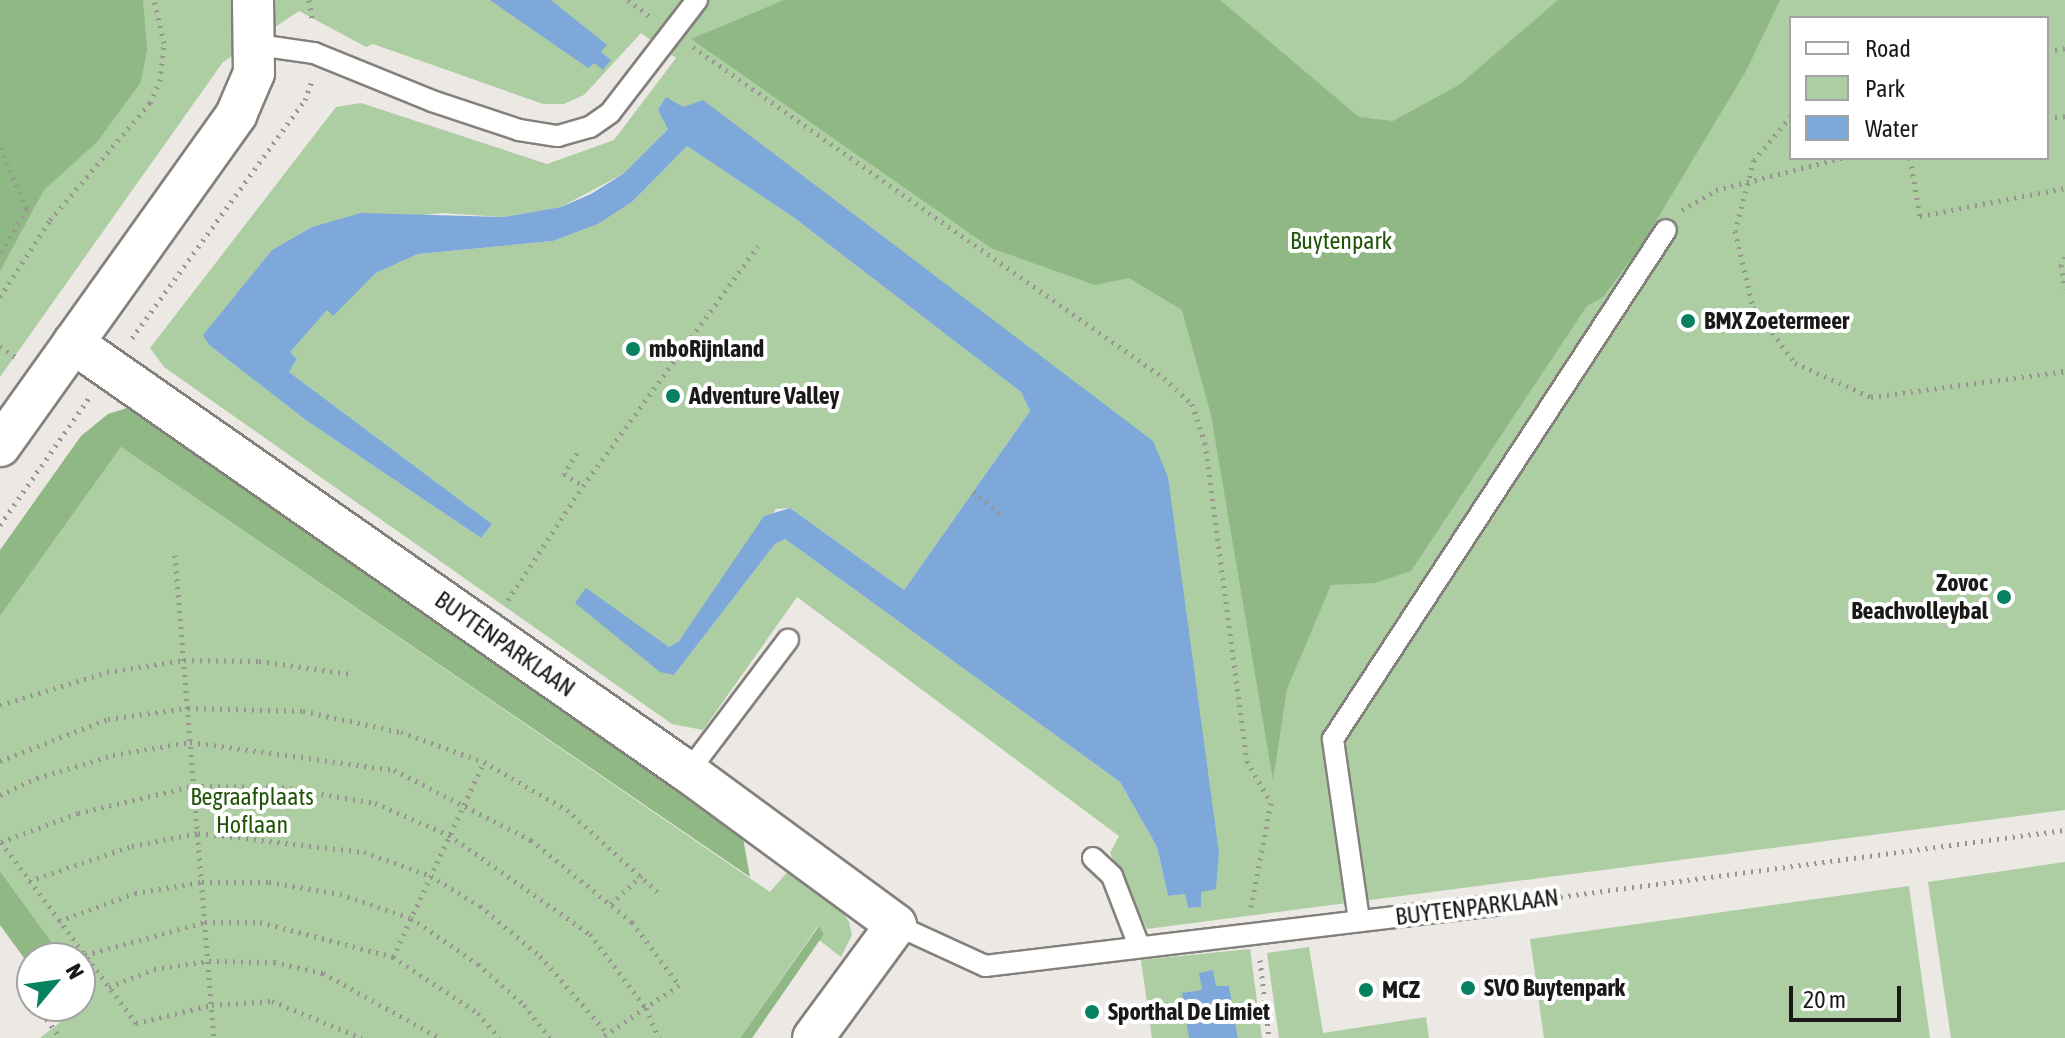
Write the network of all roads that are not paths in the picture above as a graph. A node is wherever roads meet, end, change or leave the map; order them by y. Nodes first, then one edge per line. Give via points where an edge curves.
1 (253, 0) edge
2 (697, 0) edge
3 (258, 45) junction
4 (1666, 230) road end
5 (73, 343) junction
6 (0, 446) edge
7 (788, 640) dead end
8 (688, 772) junction
9 (1093, 858) dead end
10 (1496, 905) road end
11 (1359, 920) junction
12 (896, 925) junction
13 (1139, 946) junction
14 (813, 1038) edge

1 - 3 street
2 - 3 lane via 610,113 590,127 558,136 519,130 432,101 314,53
3 - 5 street via 254,73 236,115
4 - 11 lane via 1333,739
5 - 6 street
5 - 8 street, BUYTENPARKLAAN
7 - 8 lane
8 - 12 street, BUYTENPARKLAAN
9 - 13 lane via 1112,876
10 - 11 lane, BUYTENPARKLAAN
11 - 13 lane, BUYTENPARKLAAN
12 - 13 lane, BUYTENPARKLAAN via 985,966
12 - 14 street

